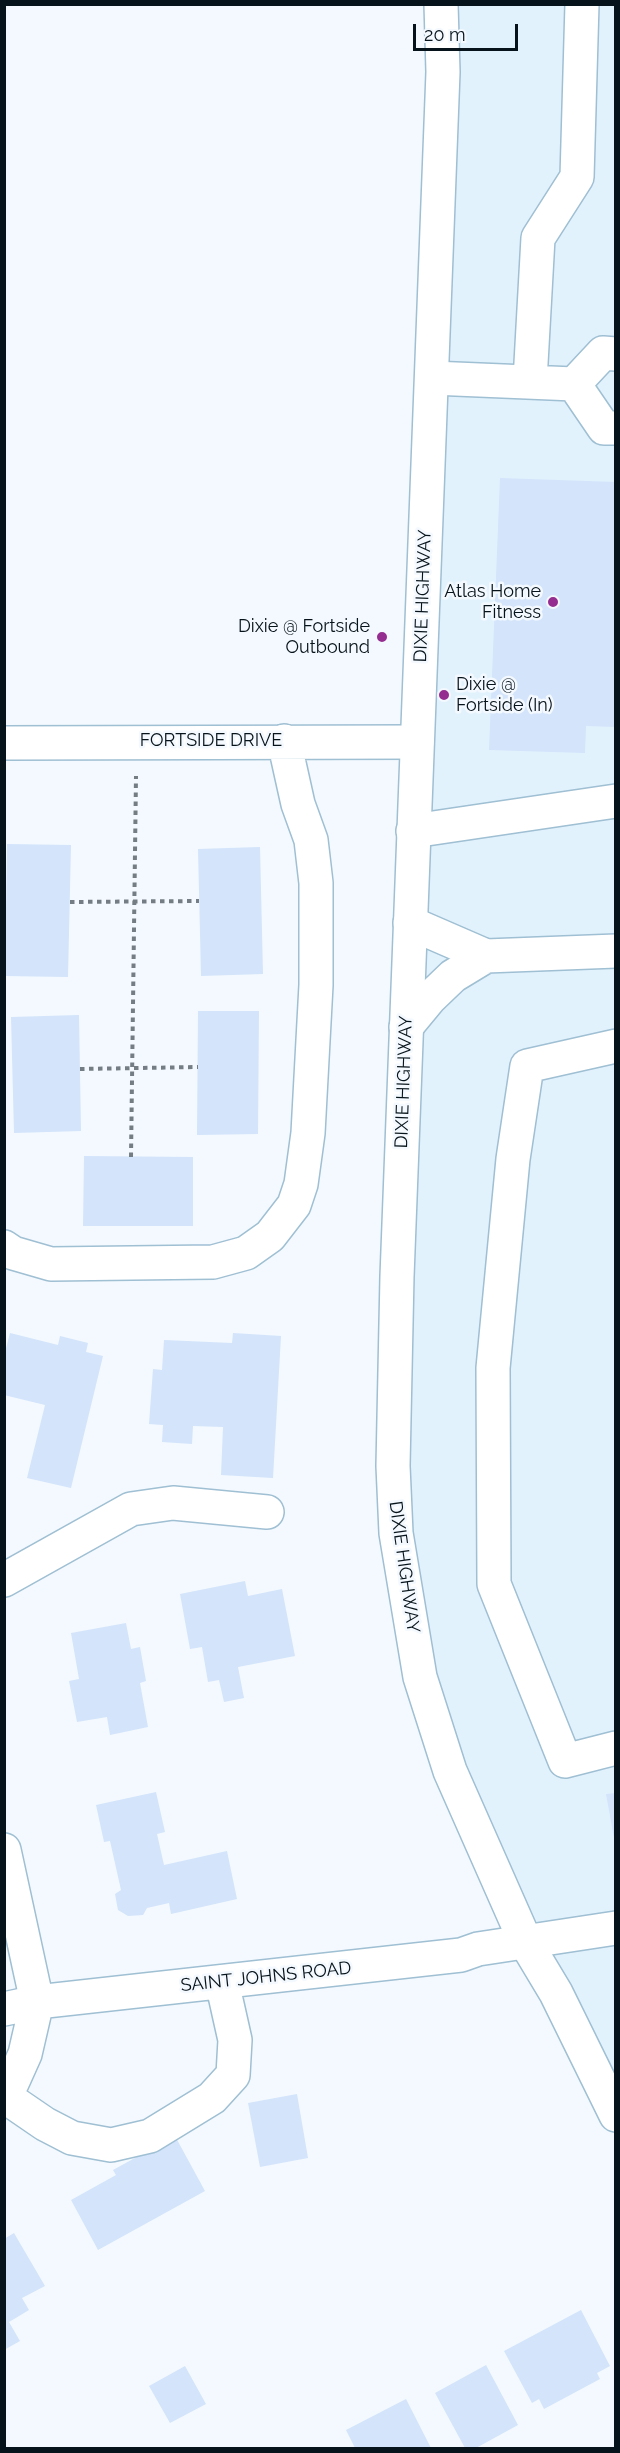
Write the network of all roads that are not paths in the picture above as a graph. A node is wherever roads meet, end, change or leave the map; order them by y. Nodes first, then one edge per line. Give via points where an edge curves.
1 (441, 4) edge
2 (582, 4) edge
3 (615, 354) edge
4 (432, 378) junction
5 (530, 381) junction
6 (574, 384) junction
7 (615, 428) edge
8 (284, 741) junction
9 (417, 742) junction
10 (4, 743) edge
11 (615, 801) edge
12 (413, 831) junction
13 (410, 923) junction
14 (615, 951) edge
15 (486, 957) junction
16 (406, 1027) junction
17 (615, 1047) edge
18 (4, 1247) edge
19 (267, 1512) dead end
20 (4, 1580) edge
21 (615, 1748) edge
22 (4, 1850) edge
23 (615, 1928) edge
24 (526, 1943) junction
25 (222, 1982) junction
26 (37, 2002) junction
27 (4, 2009) edge
28 (4, 2091) edge
29 (4, 2096) edge
30 (615, 2115) edge

1 - 4 main road, DIXIE HIGHWAY via 443,72
2 - 5 main road via 577,177 538,238
3 - 6 main road via 603,354
4 - 5 main road
4 - 9 main road, DIXIE HIGHWAY
5 - 6 main road
6 - 7 main road via 604,428
8 - 9 main road, FORTSIDE DRIVE
8 - 10 main road, FORTSIDE DRIVE
8 - 18 main road via 310,840 316,883 316,985 308,1133 294,1205 270,1236 246,1253 213,1262 51,1264
9 - 12 main road, DIXIE HIGHWAY
11 - 12 main road
12 - 13 main road, DIXIE HIGHWAY
13 - 15 main road
13 - 16 main road, DIXIE HIGHWAY
14 - 15 main road
15 - 16 main road via 453,976
16 - 24 main road, DIXIE HIGHWAY via 393,1455 396,1533 420,1677 450,1771
17 - 21 main road via 527,1066 513,1159 493,1379 494,1584 566,1761
19 - 20 main road via 173,1503 131,1509
22 - 26 main road
23 - 24 main road, SAINT JOHNS ROAD
24 - 25 main road, SAINT JOHNS ROAD via 462,1955
24 - 30 main road, DIXIE HIGHWAY via 556,1994
25 - 26 main road, SAINT JOHNS ROAD
25 - 29 main road via 235,2040 233,2075 212,2098 150,2136 111,2145 72,2138
26 - 27 main road, SAINT JOHNS ROAD
26 - 28 main road via 25,2054 12,2083

